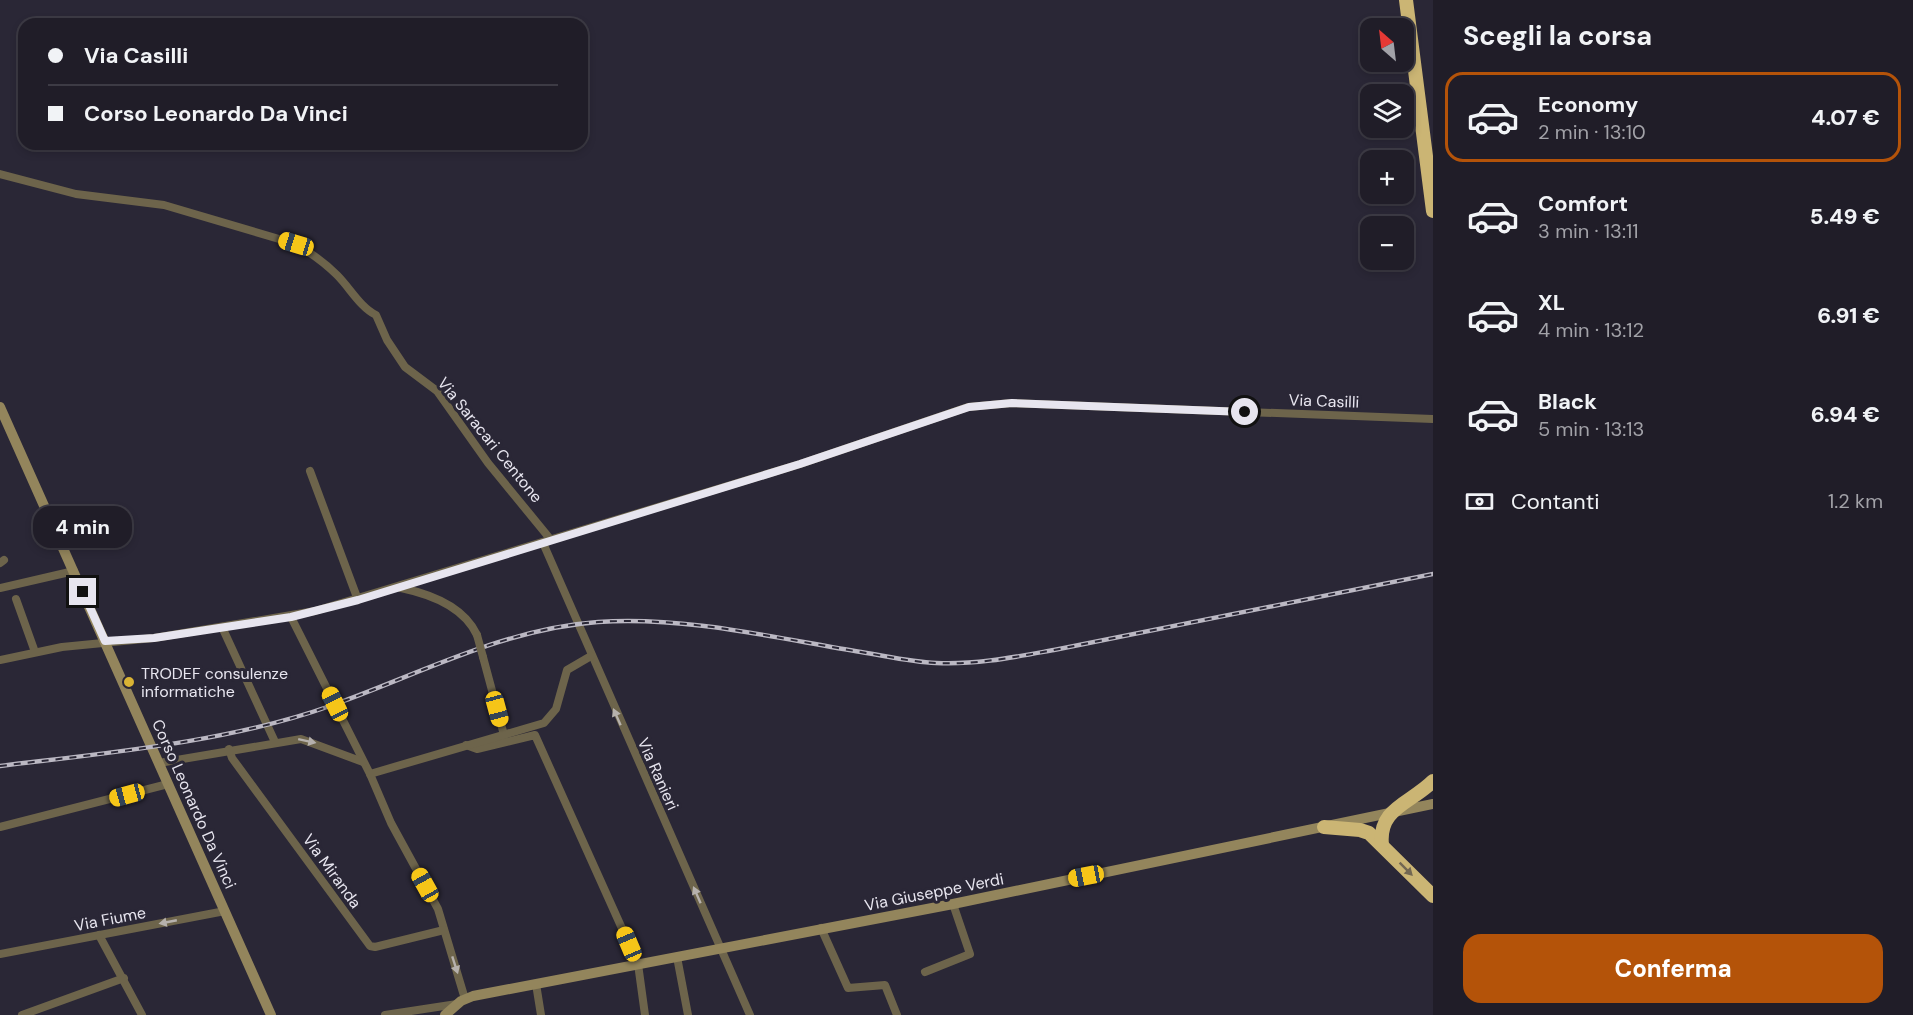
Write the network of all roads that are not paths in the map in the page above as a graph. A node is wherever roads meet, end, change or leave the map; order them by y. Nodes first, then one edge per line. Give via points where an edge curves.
1 (1406, 0) edge
2 (0, 174) edge
3 (1433, 211) edge
4 (0, 407) edge
5 (1433, 419) edge
6 (310, 471) dead end
7 (547, 542) junction
8 (74, 571) junction
9 (399, 587) junction
10 (0, 588) edge
11 (16, 599) dead end
12 (358, 600) junction
13 (291, 617) junction
14 (222, 627) junction
15 (105, 641) junction
16 (35, 652) junction
17 (591, 657) junction
18 (1, 658) edge
19 (504, 735) junction
20 (275, 742) junction
21 (466, 745) junction
22 (229, 749) junction
23 (363, 762) junction
24 (159, 763) junction
25 (370, 774) junction
26 (1433, 781) edge
27 (168, 784) junction
28 (1433, 804) edge
29 (1390, 813) junction
30 (0, 827) edge
31 (1324, 828) junction
32 (1382, 845) junction
33 (1433, 896) edge
34 (953, 904) junction
35 (225, 911) junction
36 (821, 928) junction
37 (444, 930) junction
38 (99, 935) junction
39 (721, 948) junction
40 (0, 954) edge
41 (677, 957) junction
42 (638, 964) junction
43 (925, 972) dead end
44 (124, 978) junction
45 (536, 984) junction
46 (461, 1002) junction
47 (22, 1015) edge
48 (142, 1015) edge
49 (271, 1015) edge
50 (385, 1015) edge
51 (445, 1015) edge
52 (541, 1015) edge
53 (645, 1015) edge
54 (688, 1015) edge
55 (750, 1015) edge
56 (897, 1015) edge

1 - 3 highway
2 - 7 street, Via Saracari Centone via 76,194 164,204 306,250 376,315 405,367 437,391
4 - 8 street, Corso Leonardo Da Vinci
5 - 7 street, Via Casilli via 986,404
6 - 12 street
7 - 9 street, Via Casilli
7 - 17 street, Via Ranieri
8 - 10 street
8 - 15 street, Corso Leonardo Da Vinci
9 - 12 street, Via Casilli
9 - 19 street, bridge via 466,617 477,635
11 - 16 street
12 - 13 street, Via Casilli
13 - 14 street, Via Casilli
13 - 23 street
14 - 15 street, Via Casilli
14 - 20 street
15 - 16 street, Via Casilli
15 - 24 street, Corso Leonardo Da Vinci
16 - 18 street, Via Casilli
17 - 19 street via 567,670 556,709 544,723
39 -> 17 street, Via Ranieri
19 - 21 street
20 - 22 street
20 -> 23 street via 307,740
21 - 25 street
21 - 42 street via 477,749 535,735
22 - 24 street
22 - 37 street, Via Miranda via 370,946
23 - 25 street
24 - 27 street, Corso Leonardo Da Vinci
25 - 37 street via 391,823 438,909
26 - 29 highway
27 - 30 street
27 - 35 street, Corso Leonardo Da Vinci
28 - 29 street, Via Giuseppe Verdi
29 - 31 street, Via Giuseppe Verdi
29 - 32 highway via 1381,830
31 - 32 highway via 1360,830
31 - 34 street, Via Giuseppe Verdi
32 -> 33 highway
34 - 36 street, Via Giuseppe Verdi
34 - 43 street via 970,954
35 -> 38 street, Via Fiume
35 - 49 street, Corso Leonardo Da Vinci
36 - 39 street, Via Giuseppe Verdi
36 - 56 street via 848,988 885,985
37 -> 46 street
38 - 40 street, Via Fiume
38 - 44 street
39 - 41 street, Via Giuseppe Verdi
39 - 55 street, Via Ranieri
41 - 42 street, Via Giuseppe Verdi
41 - 54 street
42 - 45 street, Via Giuseppe Verdi
42 - 53 street
44 - 47 street
44 - 48 street
45 - 46 street, Via Giuseppe Verdi
45 - 52 street
46 - 50 street
46 - 51 street

